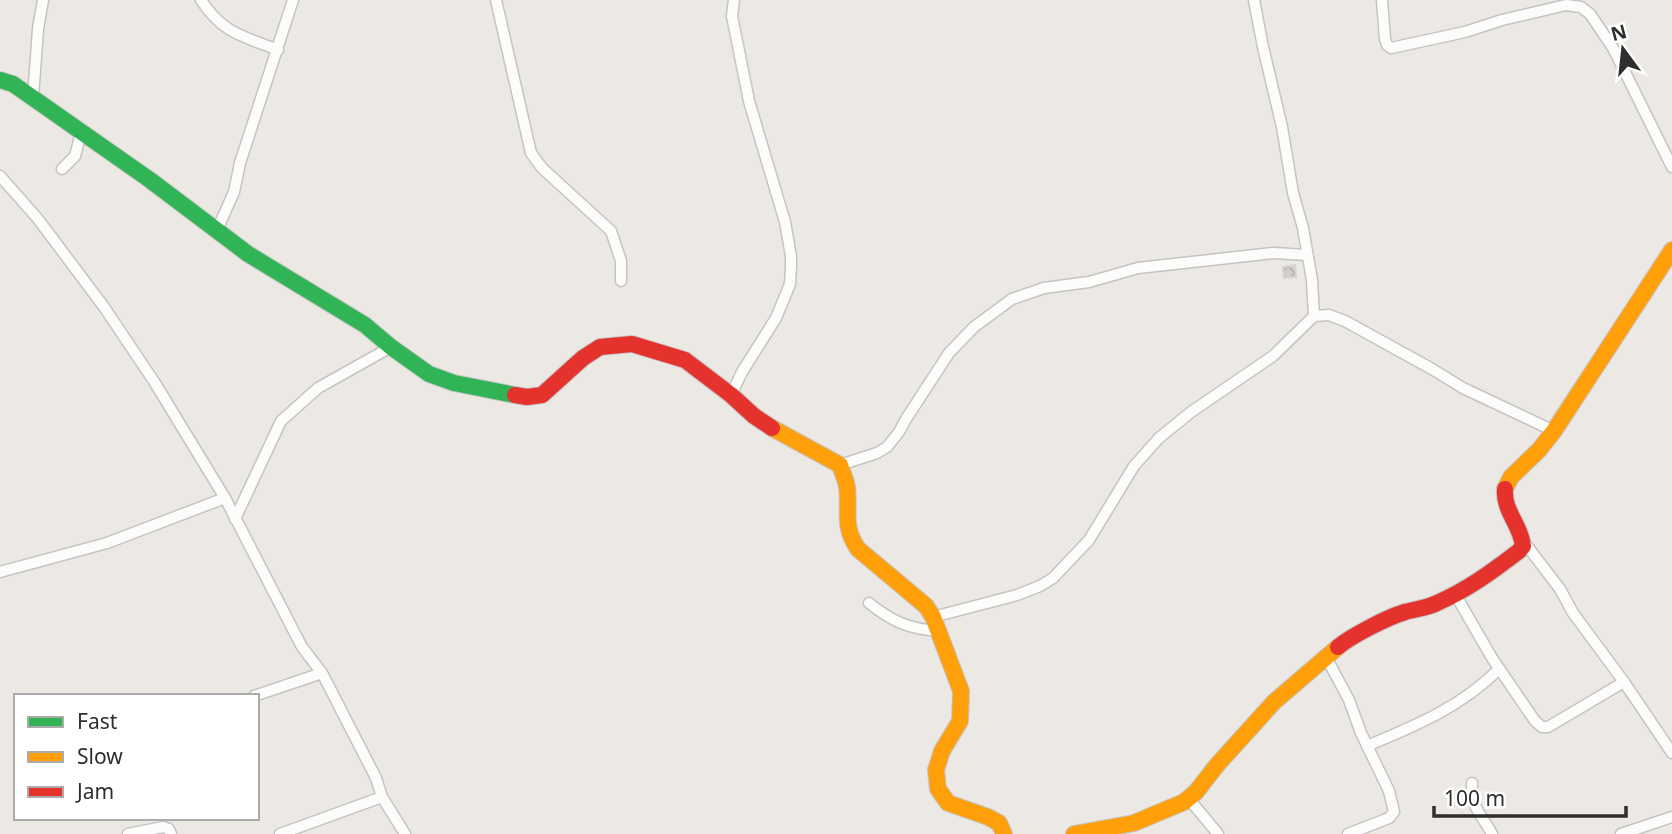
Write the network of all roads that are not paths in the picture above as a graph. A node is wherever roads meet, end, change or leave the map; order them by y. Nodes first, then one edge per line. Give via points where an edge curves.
1 (43, 0) edge
2 (201, 0) edge
3 (293, 0) edge
4 (496, 0) edge
5 (734, 0) edge
6 (1254, 0) edge
7 (1382, 0) edge
8 (278, 50) junction
9 (0, 80) edge
10 (33, 98) junction
11 (81, 133) junction
12 (1672, 167) edge
13 (62, 169) dead end
14 (0, 176) edge
15 (217, 230) junction
16 (1672, 250) edge
17 (1307, 256) junction
18 (621, 281) dead end
19 (1314, 316) junction
20 (391, 347) junction
21 (731, 395) junction
22 (1555, 431) junction
23 (840, 465) junction
24 (225, 498) junction
25 (235, 519) junction
26 (1524, 542) junction
27 (0, 572) edge
28 (1455, 594) junction
29 (869, 603) dead end
30 (936, 624) junction
31 (1326, 657) junction
32 (1499, 669) junction
33 (322, 673) junction
34 (1624, 682) junction
35 (259, 694) edge
36 (1367, 746) junction
37 (1672, 753) edge
38 (1472, 783) dead end
39 (383, 797) junction
40 (1189, 799) junction
41 (1672, 817) edge
42 (128, 834) edge
43 (171, 834) edge
44 (280, 834) edge
45 (405, 834) edge
46 (1004, 834) edge
47 (1074, 834) edge
48 (1218, 834) edge
49 (1348, 834) edge
50 (1492, 834) edge
51 (1621, 834) edge

1 - 10 street
2 - 8 street via 229,31
3 - 8 street
4 - 18 street via 531,153 611,230 621,261
5 - 21 street via 732,16 749,101 785,222 791,266 780,311
6 - 17 street
7 - 12 street via 1385,39 1391,48 1566,5 1581,7 1613,48
8 - 15 street via 234,192
9 - 10 street
10 - 11 street
11 - 13 street via 75,156
11 - 15 street
14 - 24 street via 104,307
15 - 20 street via 365,325
16 - 22 street
17 - 19 street
17 - 23 street via 1273,253 1138,268 1012,299 949,353 887,447
19 - 22 street via 1345,321 1463,388
19 - 30 street via 1273,356 1159,438 1134,466 1089,540 1053,578
20 - 21 street via 429,374 527,397 542,395 600,347 632,344 685,360
20 - 25 street via 318,388 281,421
21 - 23 street via 778,432
22 - 26 street via 1511,475 1504,491 1505,504
23 - 30 street via 847,485 850,540 926,606
24 - 25 street
24 - 27 street via 107,543
25 - 33 street via 302,647
26 - 28 street via 1484,578
26 - 34 street
28 - 31 street via 1354,634
28 - 32 street
29 - 30 street via 901,624 914,628
30 - 46 street via 961,691 961,721 942,751 936,771 938,789 948,803 999,823
31 - 36 street
31 - 40 street via 1274,702
32 - 34 street via 1542,727
32 - 36 street via 1437,716
33 - 35 street
33 - 39 street
34 - 37 street
36 - 49 street via 1394,812
38 - 50 street via 1476,809
39 - 44 street
39 - 45 street
40 - 47 street via 1134,823
40 - 48 street
41 - 51 street
42 - 43 street via 163,827

